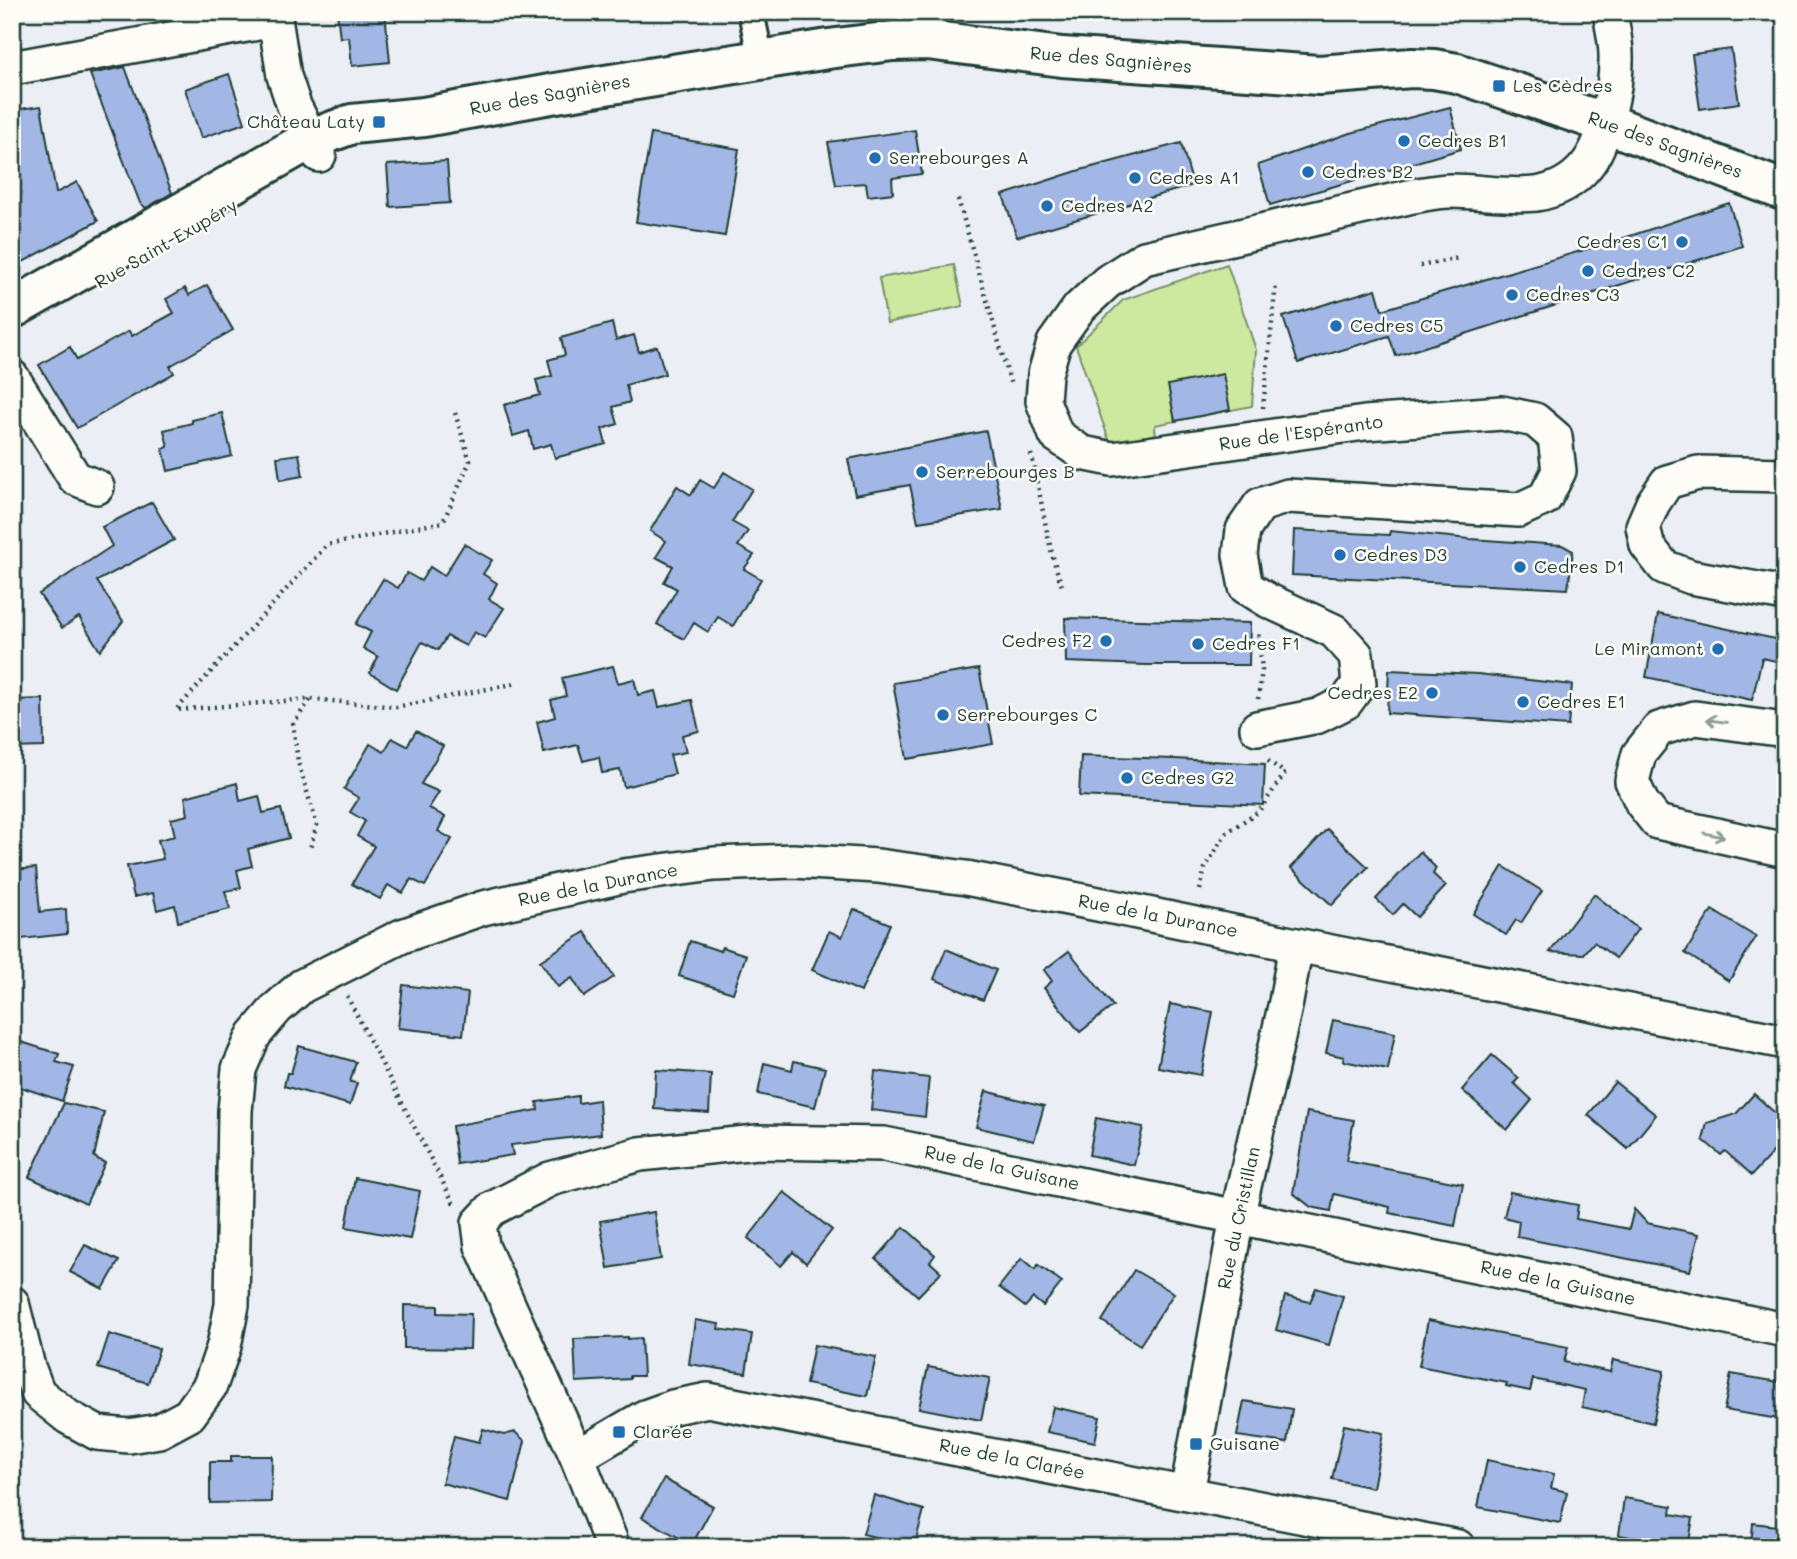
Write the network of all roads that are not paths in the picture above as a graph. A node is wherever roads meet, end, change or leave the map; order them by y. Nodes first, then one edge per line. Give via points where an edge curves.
1 (751, 12) edge
2 (1611, 12) edge
3 (274, 16) edge
4 (761, 60) junction
5 (12, 68) edge
6 (1606, 123) junction
7 (315, 147) junction
8 (1785, 191) edge
9 (12, 309) edge
10 (12, 332) edge
11 (12, 377) edge
12 (1785, 475) edge
13 (97, 486) dead end
14 (1785, 594) edge
15 (1785, 730) edge
16 (1259, 731) road end
17 (1785, 850) edge
18 (1296, 945) junction
19 (1785, 1042) edge
20 (1237, 1217) junction
21 (12, 1303) edge
22 (1785, 1330) edge
23 (577, 1457) junction
24 (1187, 1493) junction
25 (612, 1547) edge
26 (1458, 1547) edge

1 - 4 street
2 - 6 street via 1616,55 1614,94
3 - 5 street
3 - 7 street via 284,76
4 - 6 main road, Rue des Sagnières via 927,40 1062,57 1319,75 1434,69
4 - 7 main road, Rue des Sagnières via 424,117 352,124
6 - 8 main road, Rue des Sagnières
6 - 16 street, Rue de l'Espéranto via 1587,166 1556,190 1514,195 1448,191 1413,196 1144,258 1107,282 1054,343 1043,401 1056,435 1082,453 1112,459 1365,423 1502,414 1535,420 1555,438 1559,471 1545,498 1519,510 1288,496 1260,505 1243,530 1240,555 1246,587 1335,631 1356,655 1359,684 1346,702 1318,716
7 - 9 main road, Rue Saint-Exupéry
7 - 10 main road, Rue Saint-Exupéry
11 - 13 street via 75,478
12 - 14 street via 1698,473 1667,482 1643,526 1647,545 1664,567 1691,577
15 -> 17 street via 1695,718 1659,729 1639,754 1632,781 1657,822
18 - 19 street, Rue de la Durance
18 - 20 street, Rue du Cristillan
18 - 21 street, Rue de la Durance via 966,878 878,866 793,862 714,864 623,877 483,908 402,936 302,986 254,1035 239,1069 235,1111 232,1305 210,1386 189,1415 159,1431 129,1436 97,1433 68,1416 38,1393
20 - 22 street, Rue de la Guisane
20 - 23 street, Rue de la Guisane via 884,1144 757,1142 640,1154 550,1179 492,1209 479,1223 482,1247
20 - 24 street, Rue du Cristillan
23 - 24 street, Rue de la Clarée via 645,1417 708,1400
23 - 25 street
24 - 26 street, Rue de la Clarée

